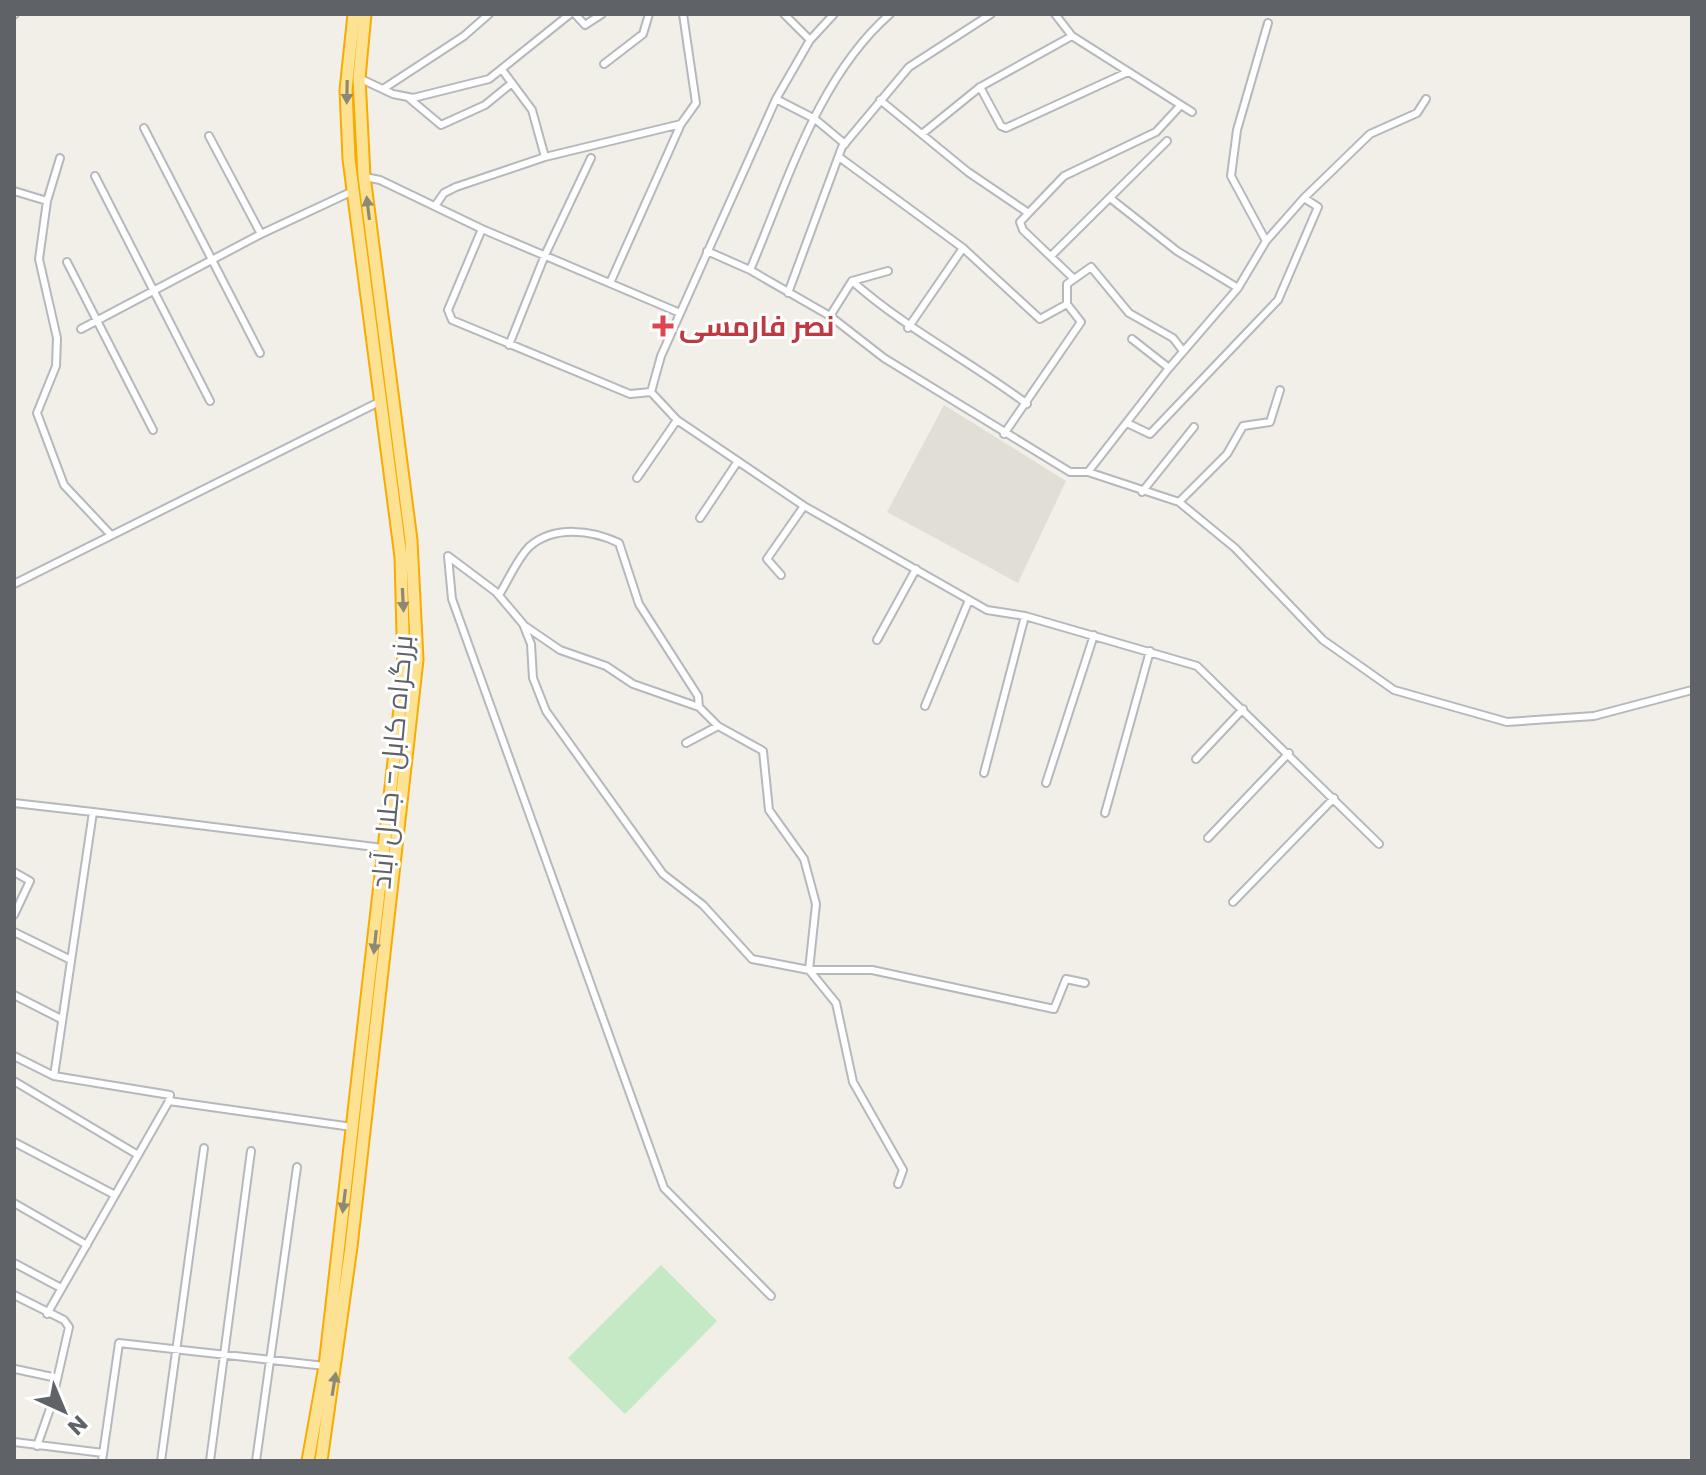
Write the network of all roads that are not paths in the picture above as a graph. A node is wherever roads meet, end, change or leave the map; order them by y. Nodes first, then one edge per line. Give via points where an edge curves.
1 (354, 14) edge
2 (365, 14) edge
3 (489, 14) edge
4 (572, 14) edge
5 (602, 14) edge
6 (649, 14) edge
7 (683, 14) edge
8 (784, 14) edge
9 (834, 14) edge
10 (890, 14) edge
11 (991, 14) edge
12 (1055, 14) edge
13 (1268, 23) dead end
14 (1072, 36) junction
15 (810, 40) junction
16 (604, 64) dead end
17 (503, 71) junction
18 (1128, 72) junction
19 (359, 78) junction
20 (512, 83) junction
21 (980, 87) junction
22 (383, 89) junction
23 (409, 98) junction
24 (776, 99) junction
25 (1426, 99) dead end
26 (880, 100) junction
27 (1180, 106) junction
28 (1192, 112) dead end
29 (815, 119) junction
30 (681, 124) junction
31 (144, 128) dead end
32 (922, 134) junction
33 (209, 136) dead end
34 (1167, 141) dead end
35 (845, 144) junction
36 (545, 157) junction
37 (839, 157) junction
38 (60, 158) dead end
39 (591, 158) dead end
40 (95, 176) dead end
41 (364, 176) junction
42 (14, 191) edge
43 (353, 191) junction
44 (1110, 198) junction
45 (1304, 198) junction
46 (47, 201) junction
47 (435, 206) junction
48 (1027, 212) junction
49 (482, 229) junction
50 (261, 234) junction
51 (1266, 241) junction
52 (963, 248) junction
53 (707, 251) junction
54 (545, 255) junction
55 (1052, 255) junction
56 (213, 261) junction
57 (67, 262) dead end
58 (750, 270) junction
59 (888, 271) dead end
60 (1072, 277) junction
61 (852, 281) junction
62 (610, 283) junction
63 (1238, 288) junction
64 (155, 291) junction
65 (788, 293) junction
66 (1067, 304) junction
67 (680, 313) junction
68 (830, 316) junction
69 (97, 321) junction
70 (908, 328) junction
71 (81, 329) dead end
72 (1132, 339) dead end
73 (509, 345) junction
74 (1183, 351) junction
75 (260, 353) dead end
76 (1169, 368) junction
77 (1280, 390) dead end
78 (651, 392) junction
79 (386, 398) junction
80 (210, 401) dead end
81 (1027, 404) junction
82 (677, 420) junction
83 (1127, 423) junction
84 (1194, 427) dead end
85 (153, 430) dead end
86 (1004, 434) junction
87 (738, 461) junction
88 (1088, 472) junction
89 (637, 478) dead end
90 (1142, 492) junction
91 (1179, 502) junction
92 (804, 506) junction
93 (700, 518) dead end
94 (111, 535) junction
95 (916, 569) junction
96 (781, 575) dead end
97 (14, 584) edge
98 (499, 595) junction
99 (969, 600) junction
100 (1025, 616) junction
101 (523, 624) junction
102 (1094, 635) junction
103 (877, 640) dead end
104 (1150, 651) junction
105 (1692, 690) edge
106 (925, 706) dead end
107 (699, 707) junction
108 (1243, 709) junction
109 (718, 726) junction
110 (686, 743) dead end
111 (1289, 753) junction
112 (1196, 759) dead end
113 (984, 773) dead end
114 (1046, 783) dead end
115 (1334, 798) junction
116 (14, 803) edge
117 (93, 812) junction
118 (1105, 813) dead end
119 (1208, 838) dead end
120 (1379, 844) dead end
121 (385, 848) junction
122 (14, 872) edge
123 (1233, 902) dead end
124 (14, 915) edge
125 (14, 932) edge
126 (71, 960) junction
127 (809, 970) junction
128 (1085, 983) dead end
129 (14, 995) edge
130 (61, 1019) junction
131 (14, 1056) edge
132 (54, 1076) junction
133 (14, 1081) edge
134 (169, 1101) junction
135 (358, 1127) junction
136 (14, 1142) edge
137 (204, 1148) dead end
138 (251, 1151) dead end
139 (138, 1155) junction
140 (297, 1167) dead end
141 (898, 1184) dead end
142 (115, 1195) junction
143 (14, 1203) edge
144 (87, 1245) junction
145 (14, 1263) edge
146 (61, 1288) junction
147 (14, 1295) edge
148 (771, 1296) dead end
149 (47, 1314) junction
150 (174, 1350) junction
151 (223, 1355) junction
152 (268, 1358) junction
153 (325, 1366) junction
154 (15, 1369) edge
155 (57, 1378) junction
156 (14, 1442) edge
157 (37, 1446) junction
158 (103, 1453) junction
159 (102, 1461) edge
160 (161, 1461) edge
161 (210, 1461) edge
162 (256, 1461) edge
163 (308, 1461) edge
164 (321, 1461) edge

1 -> 43 highway, بزرگراه کابل- جلال آباد via 346,90
2 - 19 highway, بزرگراه کابل- جلال آباد
3 - 22 street
4 - 5 street via 585,25
4 - 17 street
6 - 16 street via 643,34
7 - 30 street via 697,99
8 - 15 street
9 - 15 street
10 - 29 street via 855,53
11 - 26 street via 909,67
12 - 14 street
13 - 51 street via 1237,130 1231,176
14 - 18 street
14 - 21 street
15 - 24 street
17 - 20 street
17 - 23 street
18 - 21 street via 1006,128
18 - 27 street
19 - 22 street
19 - 41 highway, بزرگراه کابل- جلال آباد
20 - 23 street via 485,105 441,125
20 - 36 street via 532,110
21 - 32 street
22 - 23 street
24 - 29 street
24 - 53 street
25 - 45 street via 1417,113 1370,134
26 - 32 street
26 - 35 street
27 - 28 street
27 - 48 street via 1156,132 1064,176
29 - 35 street
29 - 58 street
30 - 36 street
30 - 62 street
31 - 56 street
32 - 48 street
33 - 50 street
34 - 44 street
35 - 37 street
36 - 47 street via 456,187
37 - 52 street
37 - 65 street
38 - 46 street
39 - 54 street
40 - 64 street
41 - 47 street
79 -> 41 highway, بزرگراه کابل- جلال آباد
42 - 46 street
43 - 50 street
43 - 79 highway, بزرگراه کابل- جلال آباد
44 - 55 street
44 - 63 street via 1177,251
45 - 51 street
45 - 83 street via 1318,207 1278,300 1150,434
46 - 94 street via 39,259 57,338 56,366 37,413 64,485
47 - 49 street
48 - 55 street via 1020,226
49 - 54 street
49 - 73 street via 448,314 462,327
50 - 56 street
51 - 63 street
52 - 66 street via 1040,319
52 - 70 street
53 - 58 street
53 - 67 street
54 - 62 street
54 - 73 street
55 - 60 street
56 - 64 street
56 - 75 street
57 - 69 street
58 - 65 street
59 - 61 street
60 - 66 street
60 - 74 street via 1093,269 1129,313 1173,338
61 - 68 street
61 - 70 street
62 - 67 street
63 - 74 street
64 - 69 street
64 - 80 street
65 - 68 street
66 - 81 street via 1081,322
67 - 78 street
68 - 86 street via 884,358
69 - 71 street
69 - 85 street
70 - 81 street via 986,373
72 - 76 street
73 - 78 street via 630,394
74 - 76 street
76 - 83 street
77 - 91 street via 1269,424 1243,426 1227,454
78 - 82 street
79 - 94 street
79 -> 121 highway, بزرگراه کابل- جلال آباد via 401,557 404,673
79 - 135 highway, بزرگراه کابل- جلال آباد via 411,540 417,660
81 - 86 street
82 - 87 street
82 - 89 street
83 - 88 street
84 - 90 street
86 - 88 street via 1070,472
87 - 92 street
87 - 93 street
88 - 90 street
90 - 91 street
91 - 105 street via 1235,548 1323,640 1394,690 1507,722 1594,716
92 - 95 street
92 - 96 street via 767,561
94 - 97 street
95 - 99 street
95 - 103 street
98 - 101 street
98 - 107 street via 528,548 551,534 596,532 619,543 639,604 698,696
98 - 148 street via 448,556 452,599 664,1188
99 - 100 street via 987,610
99 - 106 street
100 - 102 street
100 - 113 street
101 - 107 street via 560,650
101 - 127 street via 531,644 533,678 546,711 663,874 703,905 752,959
102 - 104 street
102 - 114 street
104 - 108 street via 1197,666
104 - 118 street
107 - 109 street
108 - 111 street
108 - 112 street
109 - 110 street
109 - 127 street via 763,751 769,810 804,859 816,904
111 - 115 street
111 - 119 street
115 - 120 street
115 - 123 street
116 - 117 street
117 - 121 street
117 - 126 street
121 -> 135 highway, بزرگراه کابل- جلال آباد
122 - 124 street via 30,881
125 - 126 street
126 - 130 street
127 - 128 street via 872,970 1054,1009 1066,979
127 - 141 street via 836,1003 853,1082 903,1170
129 - 130 street
130 - 132 street
131 - 132 street
132 - 134 street via 170,1095
133 - 139 street
134 - 135 street
134 - 139 street
135 -> 153 highway, بزرگراه کابل- جلال آباد
164 -> 135 highway, بزرگراه کابل- جلال آباد via 336,1370
136 - 142 street
137 - 150 street
138 - 151 street
139 - 142 street
140 - 152 street
142 - 144 street
143 - 144 street
144 - 146 street
145 - 146 street
146 - 149 street
147 - 149 street
149 - 155 street via 69,1327
150 - 151 street
150 - 158 street via 119,1343
150 - 160 street
151 - 152 street
151 - 161 street
152 - 153 street
152 - 162 street
153 - 163 highway, بزرگراه کابل- جلال آباد
154 - 155 street
155 - 157 street
156 - 157 street
157 - 158 street
158 - 159 street

